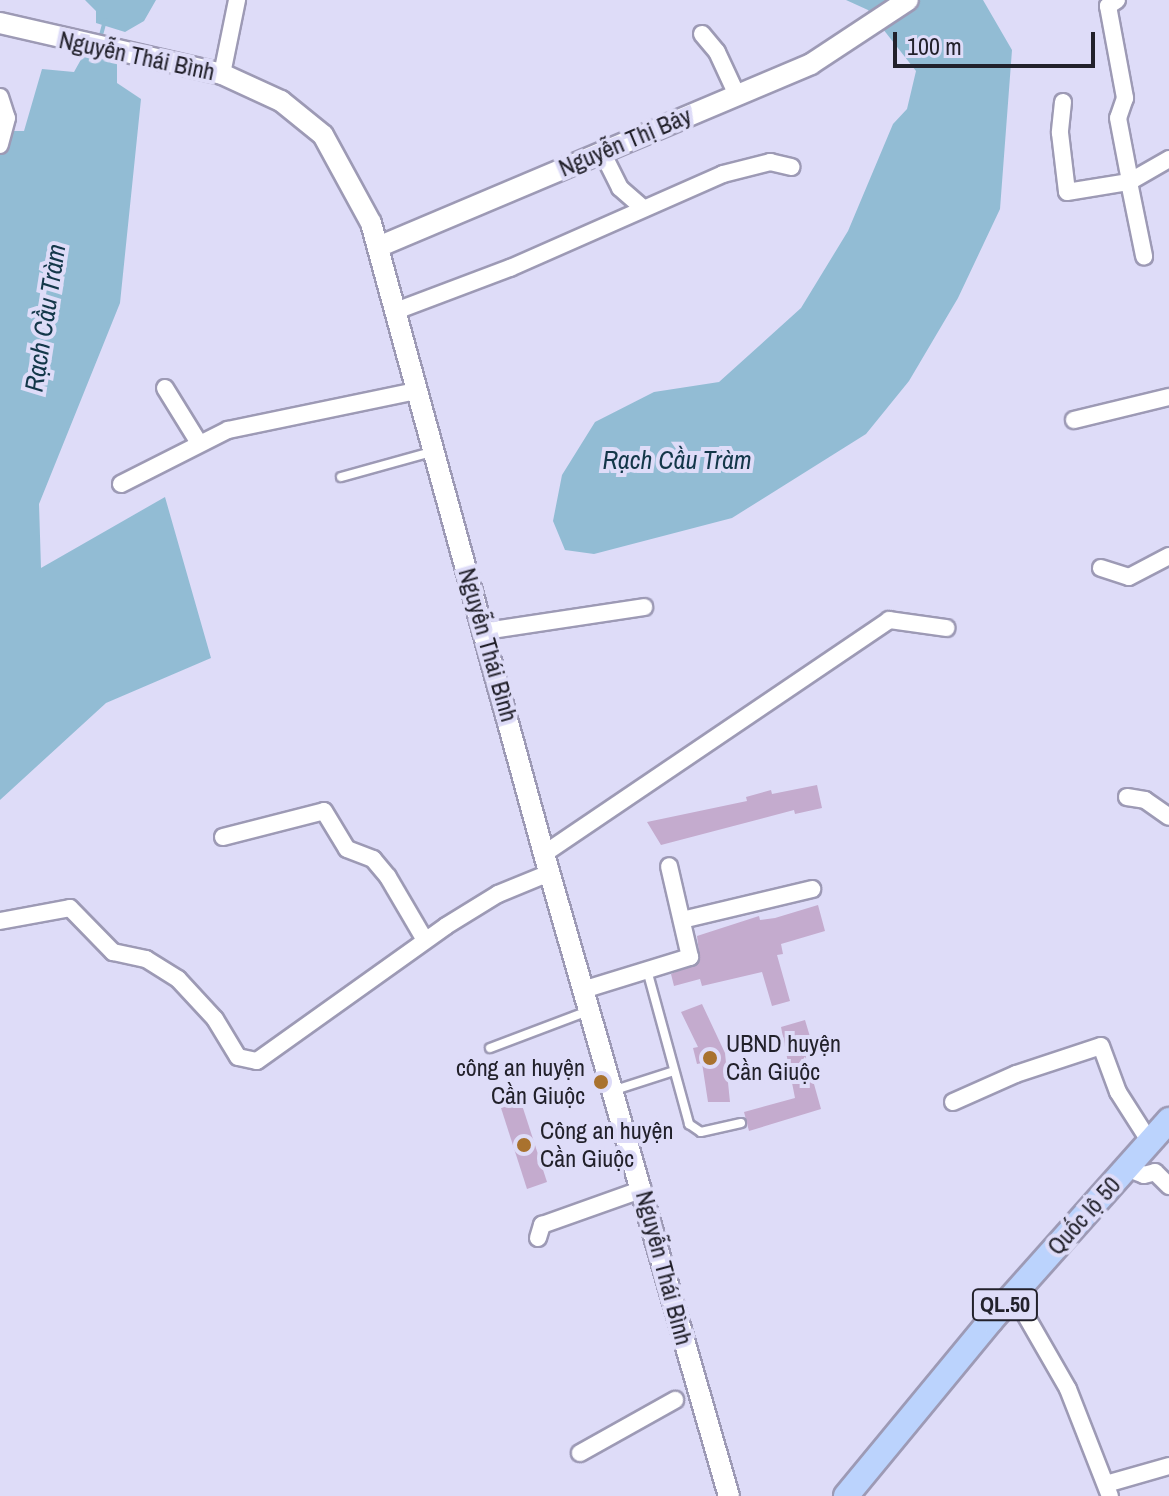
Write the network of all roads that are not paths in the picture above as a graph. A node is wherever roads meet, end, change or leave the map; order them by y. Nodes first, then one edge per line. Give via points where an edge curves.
1 (237, 0) edge
2 (908, 0) edge
3 (1117, 0) edge
4 (0, 23) edge
5 (702, 34) dead end
6 (222, 74) junction
7 (737, 95) junction
8 (0, 97) edge
9 (1063, 102) dead end
10 (0, 145) edge
11 (602, 152) junction
12 (1169, 159) edge
13 (791, 167) dead end
14 (1130, 181) junction
15 (643, 208) junction
16 (378, 247) junction
17 (1144, 256) dead end
18 (396, 311) junction
19 (165, 388) dead end
20 (416, 391) junction
21 (1169, 397) edge
22 (1074, 420) dead end
23 (199, 443) junction
24 (431, 452) junction
25 (341, 477) dead end
26 (121, 484) dead end
27 (1169, 556) edge
28 (1101, 568) dead end
29 (644, 607) dead end
30 (946, 628) dead end
31 (486, 631) junction
32 (1127, 797) dead end
33 (1169, 817) edge
34 (223, 837) dead end
35 (546, 864) junction
36 (669, 866) dead end
37 (812, 889) dead end
38 (682, 920) junction
39 (0, 921) edge
40 (425, 940) junction
41 (647, 970) junction
42 (589, 999) junction
43 (490, 1048) dead end
44 (674, 1071) junction
45 (615, 1090) junction
46 (953, 1102) dead end
47 (1169, 1120) edge
48 (741, 1123) dead end
49 (1150, 1142) junction
50 (1126, 1168) junction
51 (1169, 1186) edge
52 (643, 1189) junction
53 (538, 1238) dead end
54 (1014, 1295) junction
55 (697, 1389) junction
56 (580, 1453) dead end
57 (1169, 1466) edge
58 (1108, 1490) edge
59 (729, 1496) edge
60 (846, 1496) edge

1 - 6 street
2 - 7 street, Nguyễn Thị Bảy via 811,64
3 - 14 street via 1108,6 1125,98 1118,118
4 - 6 street, Nguyễn Thái Bình via 55,40
5 - 7 street via 717,52
6 - 16 street, Nguyễn Thái Bình via 281,101 323,135 371,223
7 - 11 street, Nguyễn Thị Bảy
8 - 10 street via 7,118
9 - 14 street via 1060,133 1067,192
11 - 15 street via 620,188
11 - 16 street, Nguyễn Thị Bảy
12 - 14 street
13 - 15 street via 750,165
14 - 17 street
15 - 18 street via 510,268
16 - 18 street, Nguyễn Thái Bình
18 - 20 street, Nguyễn Thái Bình
19 - 23 street
20 - 23 street via 253,422
20 - 24 street, Nguyễn Thái Bình
21 - 22 street
23 - 26 street
24 - 25 lane
24 - 31 street, Nguyễn Thái Bình
27 - 28 street via 1129,577
29 - 31 street
30 - 35 street via 889,620
31 - 35 street, Nguyễn Thái Bình
32 - 33 street via 1145,800
34 - 40 street via 327,813 347,849 373,859 388,877
35 - 40 street
35 - 42 street, Nguyễn Thái Bình
36 - 38 street
37 - 38 street
38 - 41 street via 690,957
39 - 40 street via 70,908 113,952 146,959 178,979 215,1019 238,1057 248,1061 257,1061
41 - 42 street
41 - 44 lane
42 - 43 lane
42 - 45 street, Nguyễn Thái Bình
44 - 45 lane
44 - 48 lane via 680,1102 696,1131
45 - 52 street, Nguyễn Thái Bình
46 - 49 street via 994,1082 1101,1046 1118,1092
47 - 49 main road, Quốc lộ 50 / QL.50
49 - 50 main road, Quốc lộ 50 / QL.50
50 - 51 street via 1144,1175 1155,1172
50 - 54 main road, Quốc lộ 50 / QL.50
52 - 53 street via 542,1225
52 - 55 street, Nguyễn Thái Bình
54 - 58 street via 1068,1389
54 - 60 main road, Quốc lộ 50 / QL.50
55 - 56 street
55 - 59 street, Nguyễn Thái Bình
57 - 58 street

